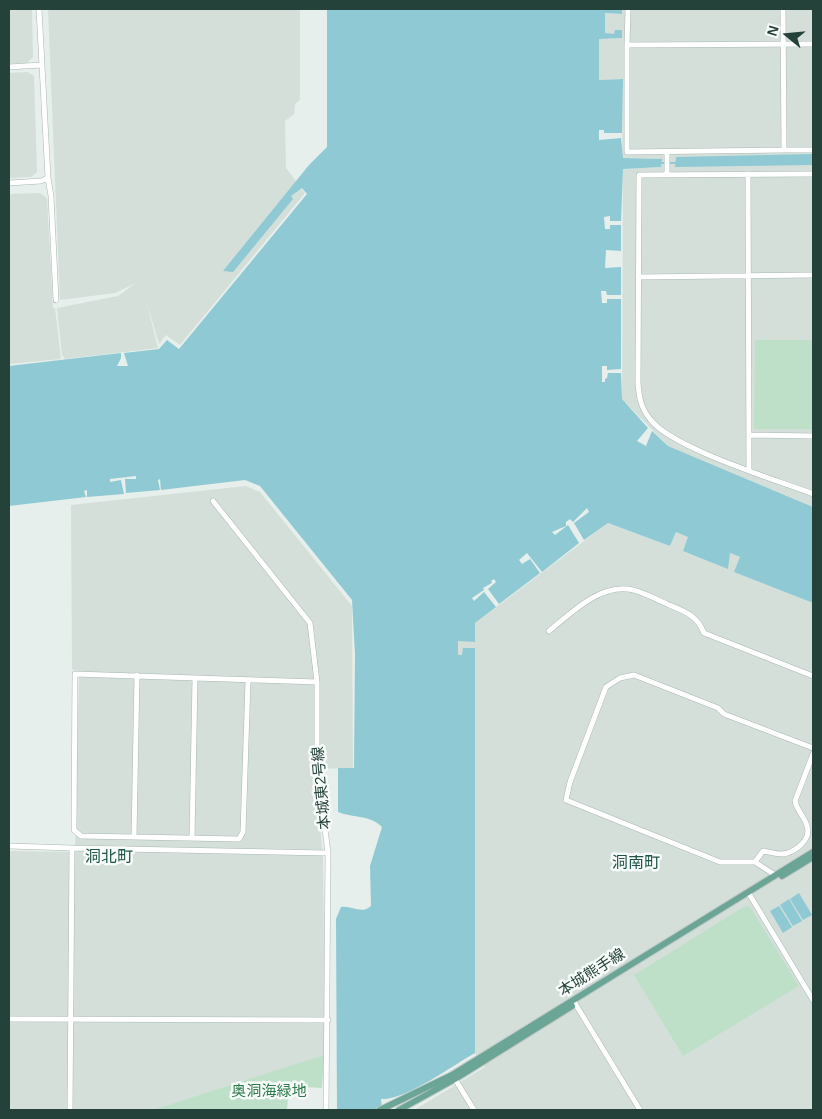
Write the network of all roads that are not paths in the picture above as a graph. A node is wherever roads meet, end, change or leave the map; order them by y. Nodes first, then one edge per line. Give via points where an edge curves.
1 (39, 9) edge
2 (628, 9) edge
3 (783, 9) edge
4 (813, 44) edge
5 (627, 45) junction
6 (783, 45) junction
7 (41, 65) junction
8 (9, 67) edge
9 (784, 150) junction
10 (813, 150) edge
11 (667, 152) junction
12 (748, 174) junction
13 (813, 174) edge
14 (667, 175) junction
15 (48, 178) junction
16 (9, 183) edge
17 (749, 275) junction
18 (813, 275) edge
19 (638, 277) junction
20 (56, 300) dead end
21 (749, 435) junction
22 (813, 436) edge
23 (749, 470) junction
24 (813, 494) edge
25 (213, 501) dead end
26 (549, 631) dead end
27 (137, 675) junction
28 (813, 676) edge
29 (195, 679) junction
30 (248, 681) junction
31 (318, 682) junction
32 (813, 748) edge
33 (813, 754) edge
34 (134, 837) junction
35 (192, 838) junction
36 (9, 846) edge
37 (72, 848) junction
38 (813, 852) edge
39 (328, 853) junction
40 (813, 857) edge
41 (755, 862) junction
42 (775, 875) junction
43 (749, 894) junction
44 (813, 1000) edge
45 (574, 1002) junction
46 (9, 1019) edge
47 (70, 1019) junction
48 (328, 1020) junction
49 (455, 1079) junction
50 (391, 1108) edge
51 (70, 1110) edge
52 (326, 1110) edge
53 (382, 1110) edge
54 (399, 1110) edge
55 (474, 1110) edge
56 (640, 1110) edge

1 - 7 street
2 - 5 street
3 - 6 street
4 - 6 street
5 - 6 street
5 - 11 street via 627,152
6 - 9 street
7 - 8 street
7 - 15 street
9 - 10 street
9 - 11 street
11 - 14 street
12 - 13 street
12 - 14 street
12 - 17 street
14 - 19 street via 638,176
15 - 16 street
15 - 20 street
17 - 18 street
17 - 19 street
17 - 21 street
19 - 23 street via 641,406 651,421 681,442
21 - 22 street
21 - 23 street
23 - 24 street
25 - 31 street, 本城東2号線 via 310,623
26 - 28 street via 586,600 628,588 688,613 700,623 704,634
27 - 29 street
27 - 34 street
27 - 34 street via 75,674 74,830 81,836
29 - 30 street
29 - 35 street
30 - 31 street
30 - 35 street via 243,832 239,839
31 - 39 street, 本城東2号線 via 317,765
32 - 41 street via 634,675 620,678 606,687 566,800 720,862
33 - 41 street via 795,801 807,824 806,841 786,854 763,851
34 - 35 street
36 - 37 street
37 - 39 street
37 - 47 street
38 - 42 main road, 本城熊手線
39 - 48 street, 本城東2号線
40 - 43 main road, 本城熊手線
41 - 42 street
42 - 43 main road, 本城熊手線
43 - 44 street
43 - 45 main road, 本城熊手線
45 - 49 main road, 本城熊手線
45 - 50 main road, 本城熊手線
45 - 56 street
46 - 47 street
47 - 48 street
47 - 51 street
48 - 52 street, 本城東2号線
49 - 54 main road, 本城熊手線
49 - 55 street
50 - 53 main road, 本城熊手線

